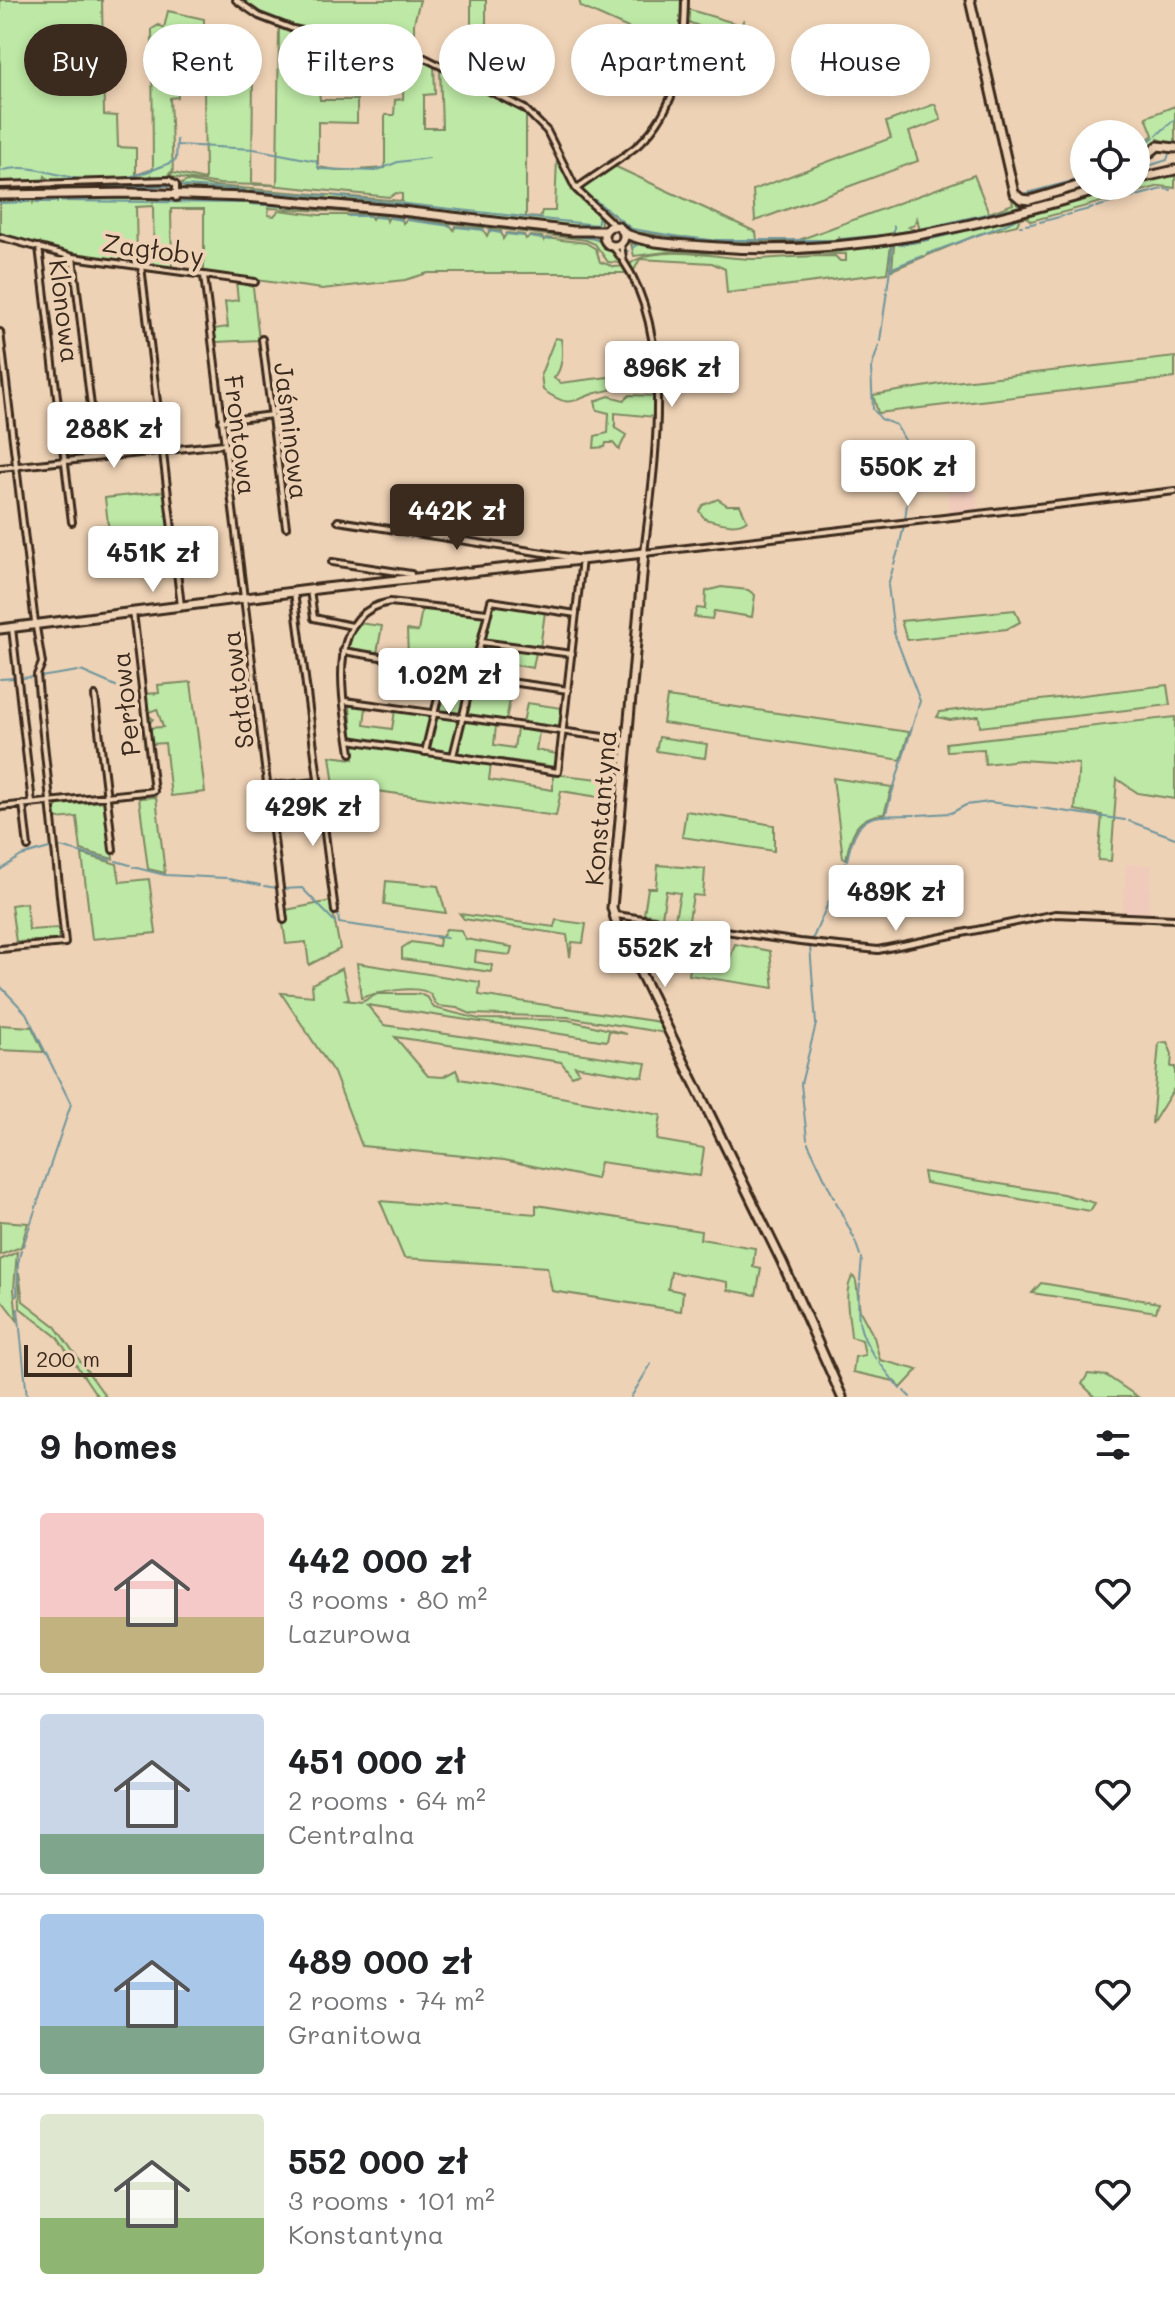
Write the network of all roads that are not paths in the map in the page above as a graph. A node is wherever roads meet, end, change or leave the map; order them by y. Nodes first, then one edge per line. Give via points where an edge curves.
1 (236, 0) edge
2 (685, 0) edge
3 (970, 0) edge
4 (1173, 149) edge
5 (1150, 152) edge
6 (1175, 164) edge
7 (1175, 170) edge
8 (1157, 173) junction
9 (1150, 175) edge
10 (0, 185) edge
11 (1070, 188) edge
12 (576, 189) junction
13 (176, 196) junction
14 (0, 197) edge
15 (1070, 198) edge
16 (608, 231) junction
17 (0, 237) edge
18 (621, 241) junction
19 (39, 247) junction
20 (73, 257) junction
21 (141, 266) junction
22 (204, 276) junction
23 (255, 282) dead end
24 (0, 332) edge
25 (262, 339) dead end
26 (272, 415) junction
27 (221, 421) junction
28 (224, 444) junction
29 (163, 450) junction
30 (98, 458) junction
31 (66, 461) junction
32 (16, 466) junction
33 (0, 468) edge
34 (1175, 491) edge
35 (338, 521) dead end
36 (72, 522) dead end
37 (286, 527) dead end
38 (644, 553) junction
39 (582, 559) junction
40 (332, 562) dead end
41 (411, 578) junction
42 (310, 590) junction
43 (294, 592) junction
44 (243, 598) junction
45 (181, 606) junction
46 (133, 612) junction
47 (487, 613) junction
48 (576, 614) junction
49 (38, 625) junction
50 (352, 626) junction
51 (12, 628) junction
52 (0, 629) edge
53 (481, 642) junction
54 (343, 651) junction
55 (572, 654) junction
56 (444, 673) junction
57 (472, 677) junction
58 (568, 690) junction
59 (95, 696) dead end
60 (345, 701) junction
61 (435, 714) junction
62 (462, 718) junction
63 (563, 732) junction
64 (349, 740) junction
65 (625, 740) junction
66 (425, 752) junction
67 (351, 753) dead end
68 (453, 756) junction
69 (318, 782) junction
70 (267, 786) junction
71 (107, 796) junction
72 (32, 803) junction
73 (52, 803) junction
74 (23, 804) junction
75 (0, 807) edge
76 (28, 847) dead end
77 (113, 850) dead end
78 (335, 911) dead end
79 (613, 914) junction
80 (1175, 919) edge
81 (284, 920) dead end
82 (0, 949) edge
83 (842, 1397) edge

1 - 12 street via 293,29 423,57 516,103 543,125
2 - 12 street via 682,64 662,114 636,147
3 - 11 street via 1014,193 1030,200
4 - 5 street
6 - 8 street
7 - 8 street
8 - 9 street
10 - 13 street via 166,180 175,184
12 - 16 street via 601,210
13 - 14 street
13 - 16 street
15 - 18 street via 982,224 881,242 766,249
16 - 18 street
16 - 18 street
17 - 19 street, Zagłoby
18 - 38 street, Konstantyna via 647,322 659,395
19 - 20 street, Zagłoby
19 - 31 street, Klonowa
20 - 21 street, Zagłoby
20 - 30 street
21 - 22 street, Zagłoby
21 - 29 street
22 - 23 street, Zagłoby
22 - 27 street, Frontowa
24 - 32 street
25 - 26 street, Jaśminowa
26 - 27 street
26 - 37 street, Jaśminowa
27 - 28 street, Frontowa
28 - 29 street
28 - 44 street, Frontowa
29 - 30 street
29 - 45 street
30 - 31 street
31 - 32 street
31 - 36 street, Klonowa
32 - 33 street
32 - 49 street
34 - 38 street
35 - 39 street
38 - 39 street
38 - 65 street, Konstantyna
39 - 41 street
39 - 48 street
40 - 41 street
41 - 42 street
42 - 43 street
42 - 50 street via 314,618
43 - 44 street
43 - 69 street
44 - 45 street
44 - 70 street, Sałatowa
45 - 46 street
46 - 49 street
46 - 71 street, Perłowa via 154,791
47 - 48 street via 491,601
47 - 50 street via 390,602 363,613
47 - 53 street
48 - 55 street
49 - 51 street
49 - 73 street via 42,663 37,675
50 - 54 street
51 - 52 street
51 - 72 street
53 - 55 street
53 - 57 street
54 - 56 street via 443,667
54 - 60 street
55 - 58 street
56 - 57 street
56 - 61 street
57 - 58 street
57 - 62 street
58 - 63 street
59 - 71 street
60 - 61 street
60 - 64 street
61 - 62 street
61 - 66 street
62 - 63 street
62 - 68 street
63 - 65 street
63 - 68 street via 558,772
64 - 66 street
64 - 67 street
65 - 79 street, Konstantyna
66 - 68 street
69 - 70 street
69 - 78 street
70 - 81 street, Sałatowa
71 - 73 street
71 - 77 street
72 - 73 street
72 - 74 street
73 - 82 street via 65,943
74 - 75 street
74 - 76 street
79 - 80 street via 878,950 1056,914
79 - 83 street, Konstantyna

